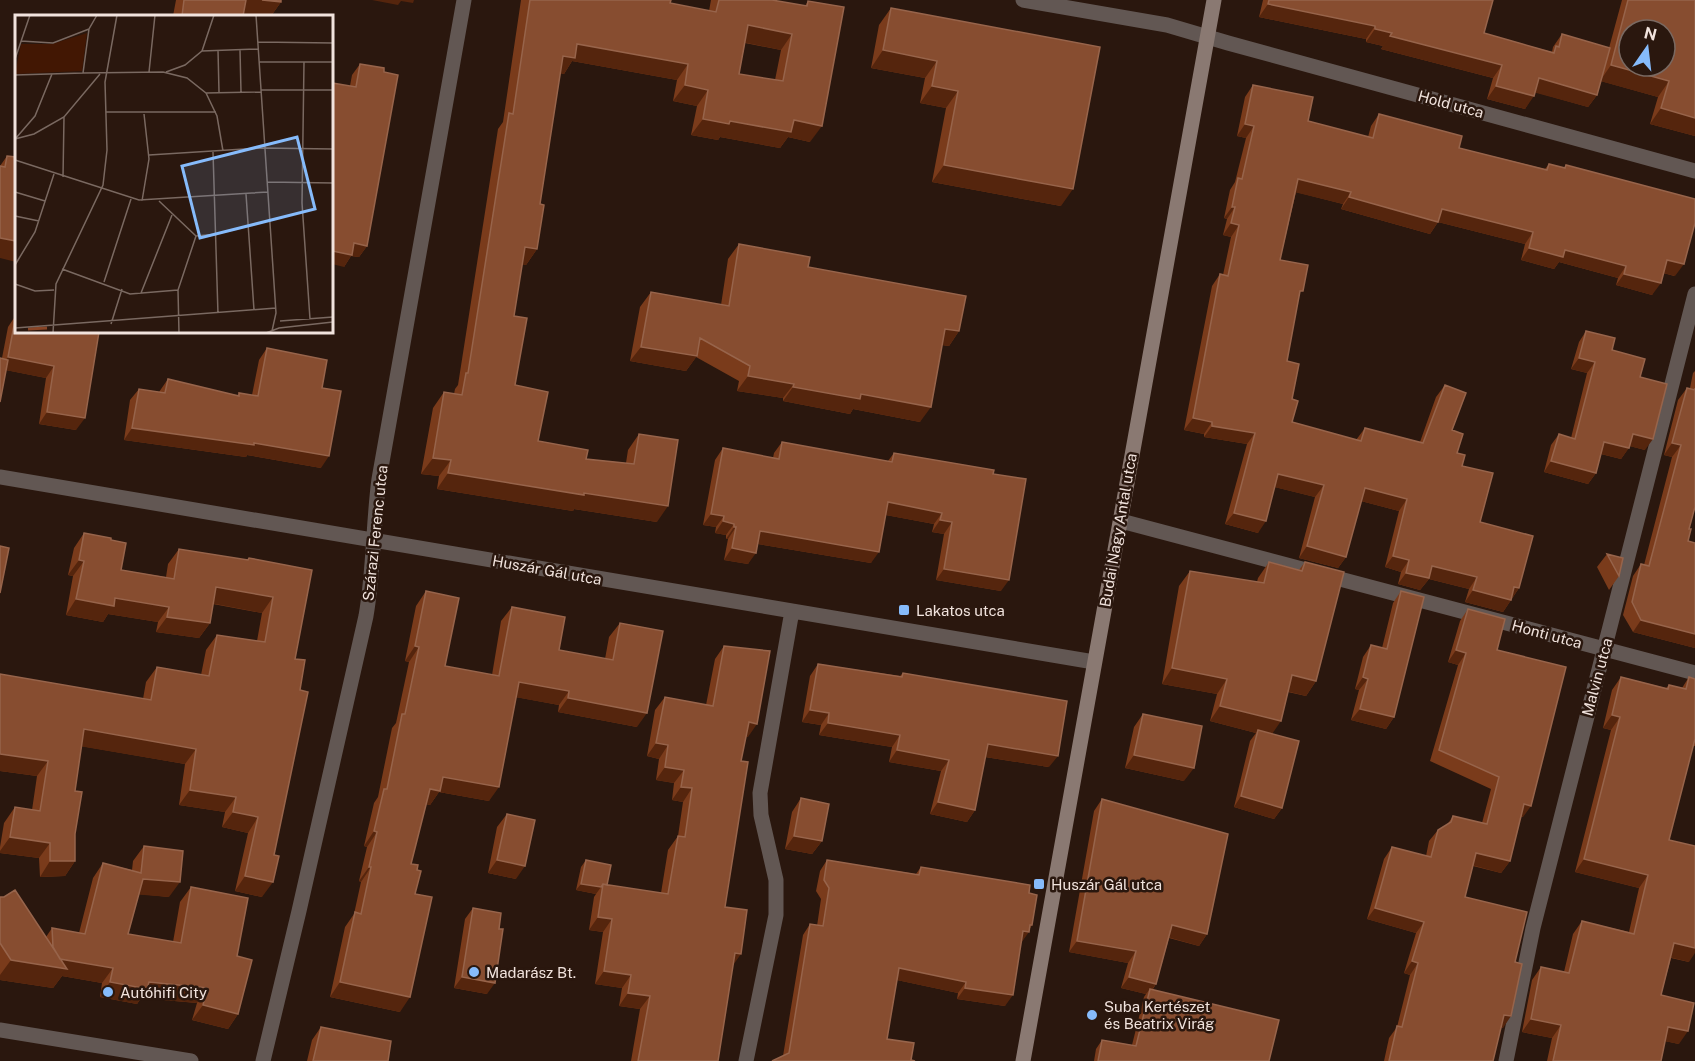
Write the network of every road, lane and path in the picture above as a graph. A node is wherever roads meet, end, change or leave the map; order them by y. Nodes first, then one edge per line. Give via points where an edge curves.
1 (464, 0) edge
2 (1023, 0) edge
3 (1214, 0) edge
4 (1208, 37) junction
5 (1695, 171) edge
6 (1695, 294) edge
7 (0, 477) edge
8 (1121, 521) junction
9 (375, 540) junction
10 (792, 611) junction
11 (1605, 649) junction
12 (1094, 662) junction
13 (1695, 672) edge
14 (0, 1030) edge
15 (191, 1061) edge
16 (263, 1061) edge
17 (746, 1061) edge
18 (1023, 1061) edge
19 (1506, 1061) edge

1 - 9 street, Szárazi Ferenc utca via 379,479
2 - 4 street, Hold utca via 1167,25
3 - 4 street, Budai Nagy Antal utca
4 - 5 street, Hold utca
4 - 8 street, Budai Nagy Antal utca
6 - 11 street, Malvin utca
7 - 9 street, Huszár Gál utca
8 - 11 street, Honti utca
8 - 12 street, Budai Nagy Antal utca
9 - 10 street, Huszár Gál utca
9 - 16 street, Szárazi Ferenc utca via 366,616
10 - 12 street, Huszár Gál utca
10 - 17 street via 760,793 760,815 776,880 775,926
11 - 13 street, Honti utca
11 - 19 street, Malvin utca via 1533,928
12 - 18 street, Budai Nagy Antal utca
14 - 15 street

